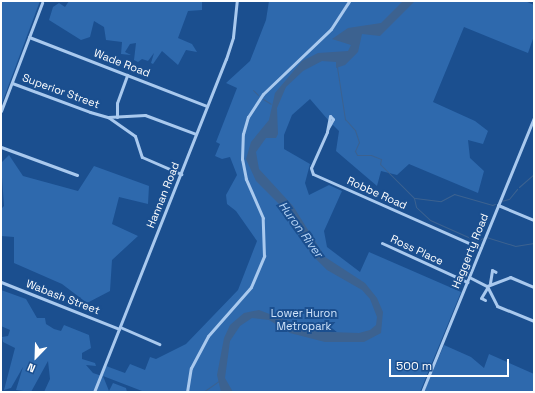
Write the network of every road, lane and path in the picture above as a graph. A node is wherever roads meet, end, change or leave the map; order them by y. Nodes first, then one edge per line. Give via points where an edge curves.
1 (237, 1) edge
2 (349, 1) edge
3 (42, 3) dead end
4 (29, 37) junction
5 (127, 75) junction
6 (12, 83) junction
7 (207, 106) junction
8 (1, 111) edge
9 (108, 117) junction
10 (117, 117) junction
11 (534, 117) edge
12 (328, 128) dead end
13 (196, 134) junction
14 (1, 147) edge
15 (176, 172) junction
16 (181, 174) junction
17 (77, 175) dead end
18 (179, 178) junction
19 (498, 205) junction
20 (534, 220) edge
21 (382, 243) dead end
22 (480, 248) junction
23 (496, 272) dead end
24 (469, 277) junction
25 (1, 282) edge
26 (467, 282) junction
27 (488, 285) junction
28 (534, 287) edge
29 (485, 300) dead end
30 (533, 320) edge
31 (119, 328) junction
32 (159, 344) dead end
33 (94, 392) edge
34 (187, 392) edge
35 (422, 392) edge

1 - 7 street, Hannan Road via 232,41
2 - 34 street via 331,29 263,94 248,117 243,134 242,159 246,179 263,218 264,256 249,289 208,336 191,368
3 - 4 street
4 - 5 street, Wade Road
4 - 6 street
5 - 7 street, Wade Road
5 - 10 street via 117,103
6 - 8 street
6 - 9 street, Superior Street
7 - 13 street, Hannan Road
9 - 10 street, Superior Street
9 - 15 street via 113,123 135,136 142,157
10 - 13 street, Superior Street via 145,115
11 - 19 street, Haggerty Road
12 - 22 street, Robbe Road via 311,168 313,174
13 - 16 street, Hannan Road
14 - 17 street
15 - 16 street
15 - 18 street
16 - 18 street, Hannan Road
18 - 31 street, Hannan Road
19 - 20 street
19 - 22 street, Haggerty Road
21 - 26 street, Ross Place
22 - 24 street, Haggerty Road
23 - 27 street via 492,270
24 - 26 street, Haggerty Road
24 - 27 street
25 - 31 street, Wabash Street
26 - 35 street, Haggerty Road
27 - 28 street via 510,277
27 - 29 street via 481,298
27 - 30 street via 498,307
31 - 32 street, Wabash Street
31 - 33 street, Hannan Road

